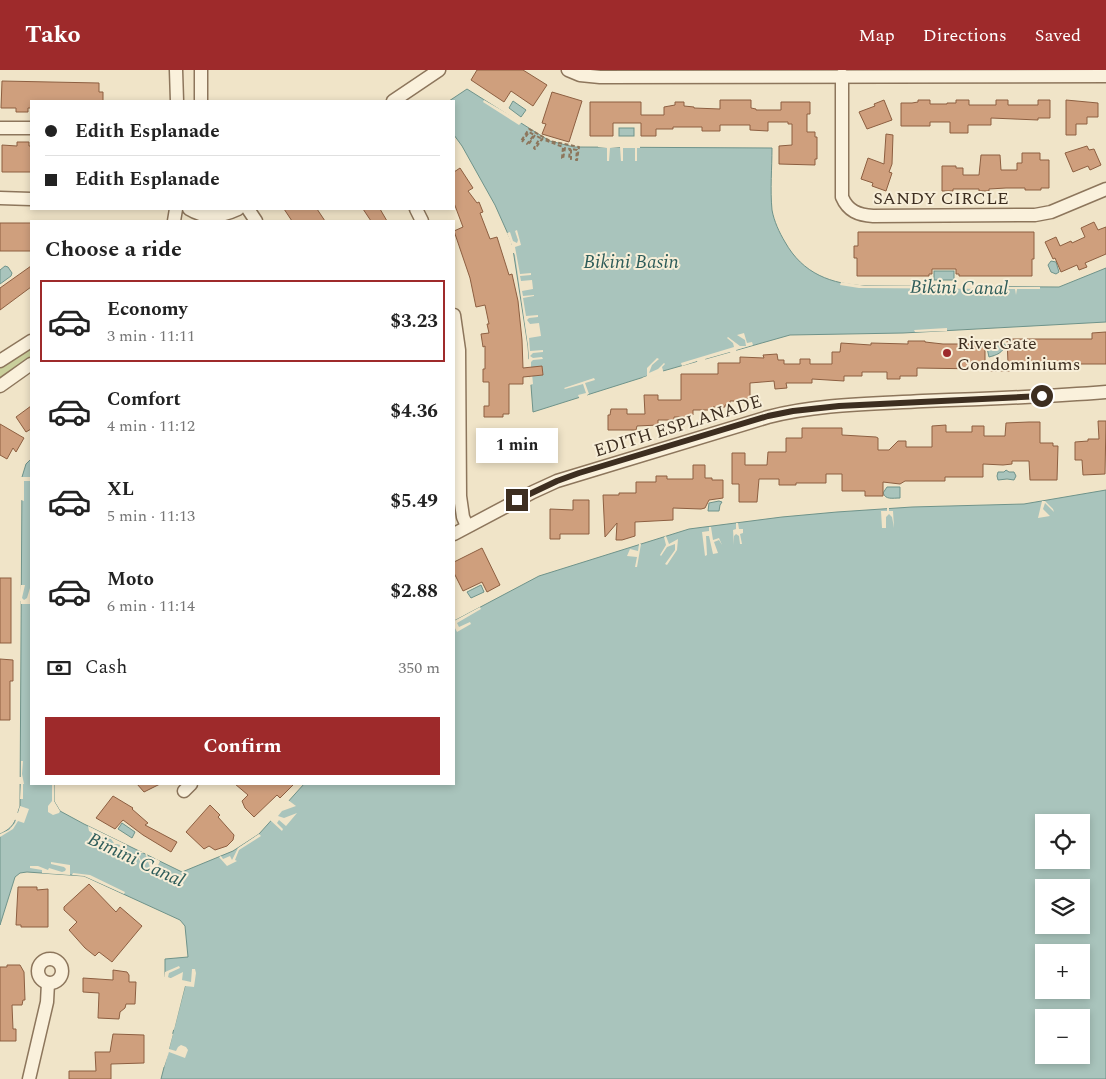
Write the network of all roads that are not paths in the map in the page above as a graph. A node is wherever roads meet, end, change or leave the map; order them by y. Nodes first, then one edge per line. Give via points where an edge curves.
1 (176, 70) edge
2 (201, 70) edge
3 (439, 70) edge
4 (568, 70) edge
5 (842, 75) junction
6 (1106, 76) edge
7 (177, 100) edge
8 (201, 100) edge
9 (394, 100) edge
10 (0, 128) edge
11 (30, 128) edge
12 (1106, 189) edge
13 (0, 198) edge
14 (30, 198) edge
15 (234, 210) edge
16 (194, 213) edge
17 (455, 322) edge
18 (30, 342) edge
19 (0, 361) edge
20 (30, 365) edge
21 (0, 386) edge
22 (1106, 392) edge
23 (467, 526) junction
24 (455, 533) edge
25 (48, 983) junction
26 (29, 1079) edge

1 - 7 street
2 - 8 street
3 - 9 street
4 - 5 street via 590,76
5 - 6 street
5 - 12 street, SANDY CIRCLE via 842,197 847,207 858,214 1035,215 1051,212
10 - 11 street
13 - 14 street
15 - 16 street via 212,216
17 - 23 street via 459,350 460,496
18 - 19 street
20 - 21 street
22 - 23 street, EDITH ESPLANADE via 768,416 579,473 533,492
23 - 24 street, EDITH ESPLANADE
25 - 25 street via 39,976 38,960 51,960 60,967 59,978
25 - 26 street via 47,1002

